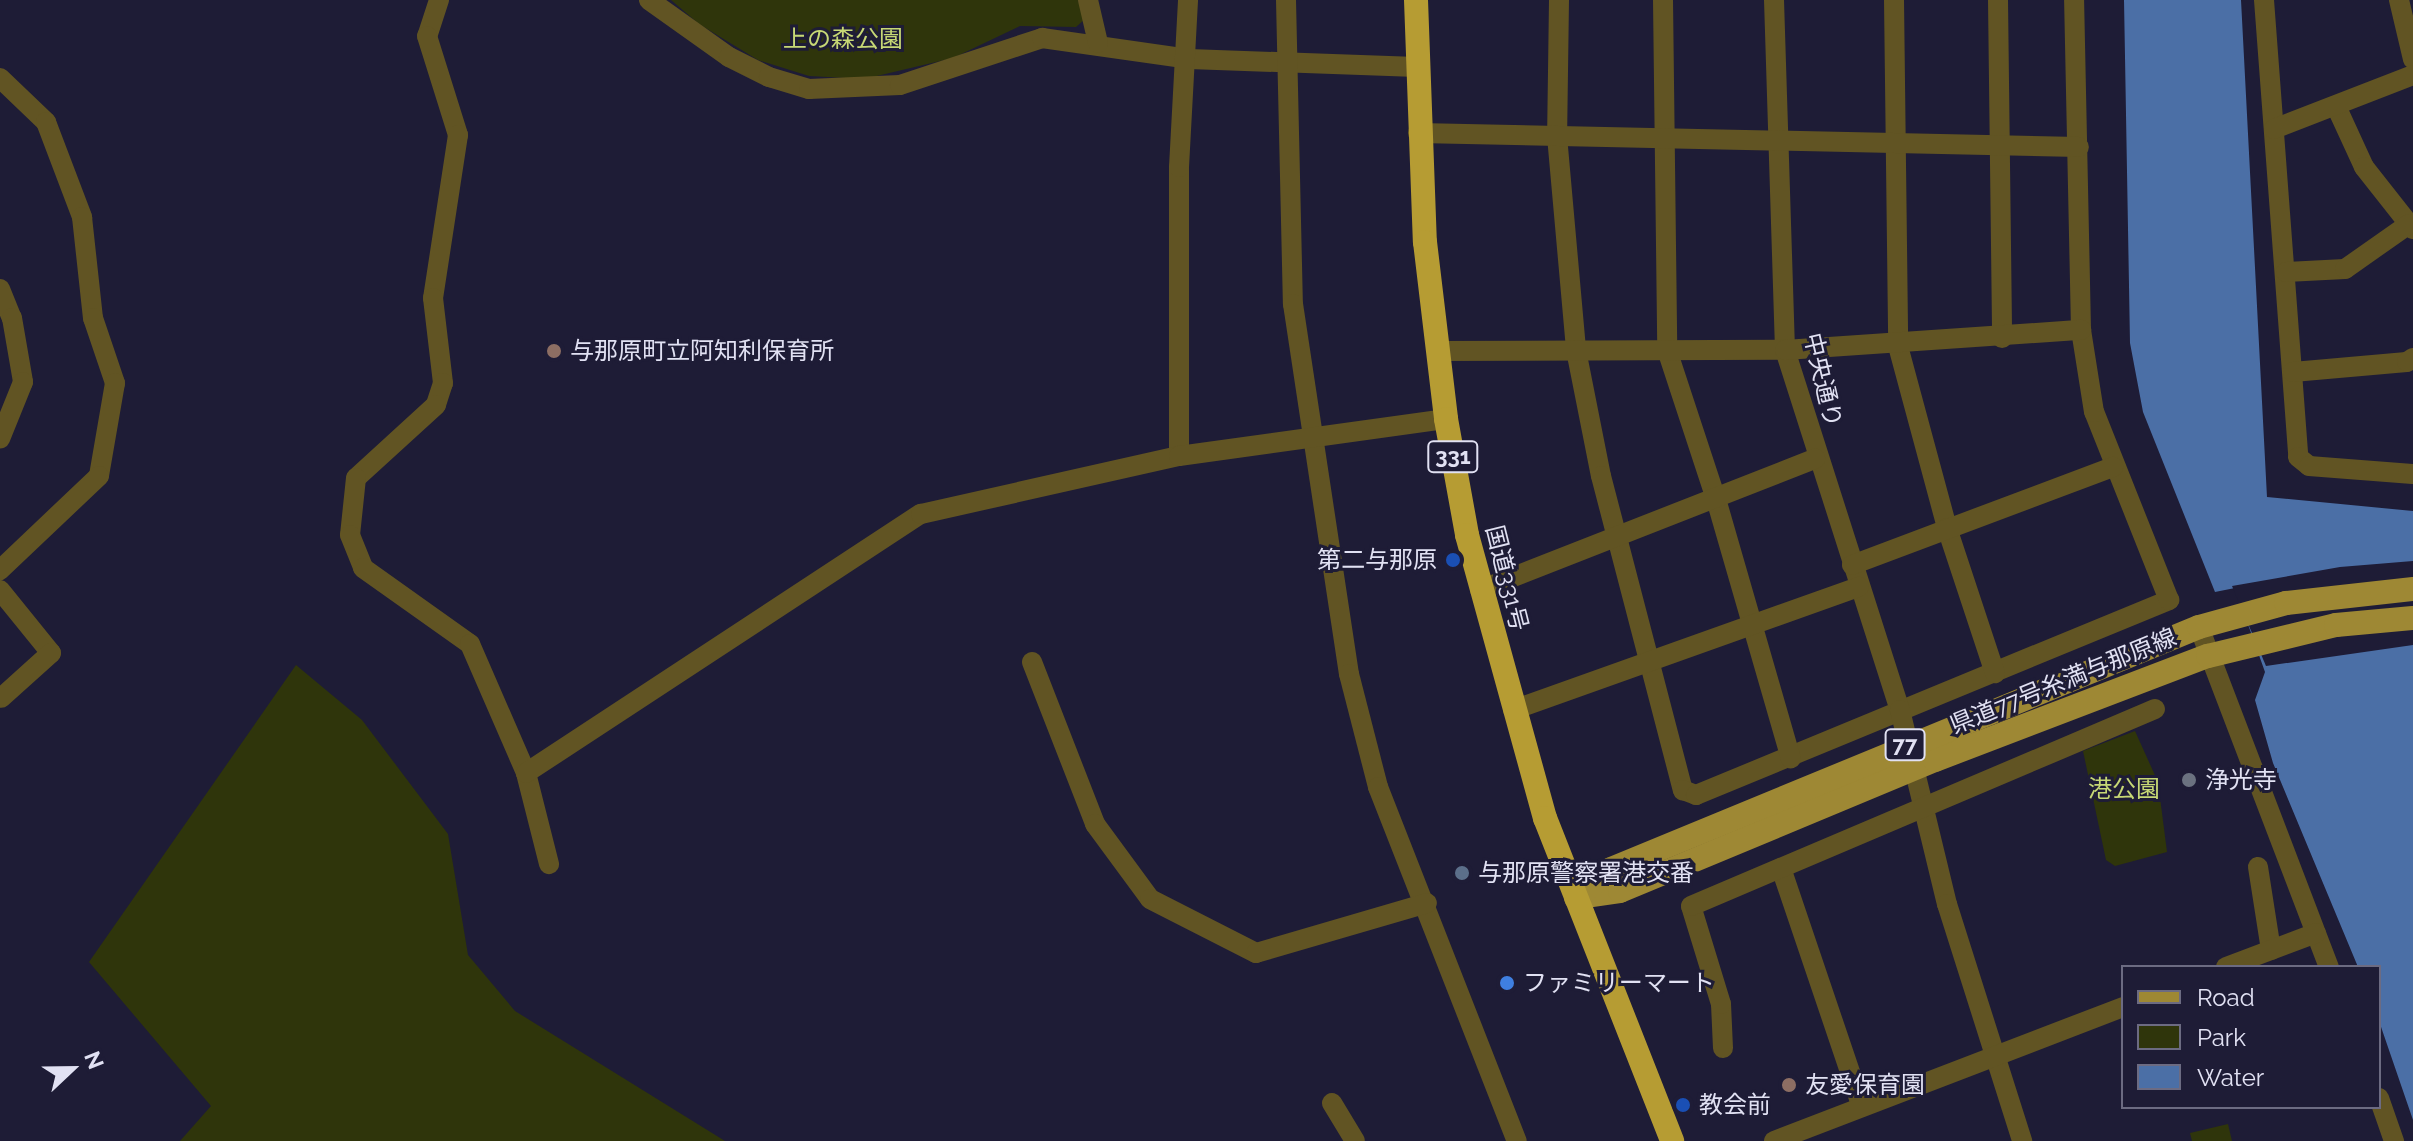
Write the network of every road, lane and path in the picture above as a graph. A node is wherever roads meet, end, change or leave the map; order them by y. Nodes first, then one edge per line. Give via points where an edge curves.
1 (439, 0) edge
2 (649, 0) edge
3 (1088, 0) edge
4 (1188, 0) edge
5 (1286, 0) edge
6 (1416, 0) edge
7 (1559, 0) edge
8 (1663, 0) edge
9 (1774, 0) edge
10 (1894, 0) edge
11 (1998, 0) edge
12 (2074, 0) edge
13 (2264, 0) edge
14 (2399, 0) edge
15 (1098, 43) junction
16 (1189, 59) junction
17 (2413, 59) edge
18 (1286, 63) junction
19 (1417, 67) junction
20 (2413, 75) edge
21 (0, 78) edge
22 (2336, 106) junction
23 (2274, 129) junction
24 (1418, 133) junction
25 (1557, 136) junction
26 (1665, 138) junction
27 (1776, 140) junction
28 (1897, 141) junction
29 (2000, 145) junction
30 (2079, 147) junction
31 (2411, 226) edge
32 (2286, 272) junction
33 (0, 289) edge
34 (6, 318) edge
35 (2081, 330) junction
36 (2002, 338) junction
37 (1898, 346) junction
38 (1576, 350) junction
39 (1667, 350) junction
40 (1785, 350) junction
41 (1437, 351) junction
42 (2411, 365) edge
43 (2293, 372) junction
44 (1446, 419) junction
45 (1313, 437) junction
46 (0, 439) edge
47 (1179, 456) junction
48 (1815, 459) junction
49 (2113, 467) junction
50 (2413, 474) edge
51 (1716, 499) junction
52 (1947, 528) junction
53 (1617, 539) junction
54 (1852, 565) junction
55 (0, 570) edge
56 (1859, 587) junction
57 (2413, 589) edge
58 (0, 590) edge
59 (1480, 590) junction
60 (2413, 618) edge
61 (1753, 625) junction
62 (2199, 627) junction
63 (2208, 656) junction
64 (1649, 661) junction
65 (1032, 662) dead end
66 (1995, 673) junction
67 (1, 698) edge
68 (2155, 709) dead end
69 (1513, 710) junction
70 (1900, 710) junction
71 (1909, 743) junction
72 (1791, 758) junction
73 (1914, 769) junction
74 (526, 773) junction
75 (1922, 807) junction
76 (549, 864) dead end
77 (2258, 867) dead end
78 (1781, 868) junction
79 (1576, 898) junction
80 (1427, 903) junction
81 (2316, 933) junction
82 (2271, 950) junction
83 (2231, 965) edge
84 (2328, 965) edge
85 (2121, 1008) edge
86 (1723, 1048) dead end
87 (1997, 1055) junction
88 (1332, 1103) dead end
89 (2381, 1104) edge
90 (1862, 1107) junction
91 (1355, 1141) edge
92 (1517, 1141) edge
93 (1672, 1141) edge
94 (1774, 1141) edge
95 (2022, 1141) edge
96 (2394, 1141) edge

1 - 74 street via 427,36 458,135 433,298 443,383 436,405 356,478 350,535 363,568 470,644
2 - 15 street via 729,57 809,89 900,85 1021,41
3 - 15 street
4 - 16 street
5 - 18 street
6 - 19 highway, 国道331号 / 331
7 - 25 street
8 - 26 street
9 - 27 street, 中央通り
10 - 28 street
11 - 29 street
12 - 30 street
13 - 23 street
14 - 17 street
15 - 16 street
16 - 18 street
16 - 47 street via 1179,167
18 - 19 street
18 - 45 street via 1293,304
19 - 24 highway, 国道331号 / 331
20 - 22 street
21 - 55 street via 46,122 82,217 93,318 115,383 99,476
22 - 23 street
22 - 31 street via 2364,167
23 - 32 street
24 - 25 street
24 - 41 highway, 国道331号 / 331
25 - 26 street
25 - 38 street
26 - 27 street
26 - 39 street
27 - 28 street
27 - 40 street, 中央通り
28 - 29 street
28 - 37 street
29 - 30 street
29 - 36 street
30 - 35 street
31 - 32 street via 2345,269
32 - 43 street
33 - 34 street
34 - 46 street via 23,382
35 - 36 street
35 - 49 street via 2094,412
36 - 37 street
37 - 40 street
37 - 52 street
38 - 39 street
38 - 41 street
38 - 53 street
39 - 40 street
39 - 51 street
40 - 48 street, 中央通り
41 - 44 highway, 国道331号 / 331
42 - 43 street
43 - 50 street via 2298,457 2309,466
44 - 45 street
44 - 59 highway, 国道331号 / 331
45 - 47 street
45 - 80 street via 1349,674 1378,787
47 - 74 street via 921,514
48 - 51 street
48 - 54 street, 中央通り
49 - 52 street
49 - 66 street via 2169,600
51 - 53 street
51 - 61 street
52 - 54 street
52 - 66 street
53 - 59 street
53 - 64 street
54 - 56 street, 中央通り
56 - 61 street
56 - 70 street, 中央通り
57 - 62 main road, 県道77号糸満与那原線 / 77 via 2329,595
58 - 67 street via 51,653
59 - 69 highway, 国道331号 / 331
60 - 63 main road, 県道77号糸満与那原線 / 77 via 2336,625
61 - 64 street
61 - 72 street
62 - 63 street
62 - 71 main road, 県道77号糸満与那原線 / 77
63 - 73 main road, 県道77号糸満与那原線 / 77
63 - 81 street
64 - 69 street
64 - 72 street via 1683,790 1696,795
65 - 80 street via 1095,824 1150,899 1256,953
66 - 70 street
68 - 75 street
69 - 79 highway, 国道331号 / 331
70 - 71 street, 中央通り
70 - 72 street
71 - 73 street, 中央通り
71 - 79 main road, 県道77号糸満与那原線 / 77 via 1611,869
73 - 75 street, 中央通り
73 - 79 main road, 県道77号糸満与那原線 / 77 via 1620,891
74 - 76 street
75 - 78 street
75 - 87 street, 中央通り
77 - 82 street
78 - 86 street via 1691,906 1721,1004
78 - 90 street
79 - 93 highway, 国道331号 / 331
80 - 92 street
81 - 82 street
81 - 84 street
82 - 83 street
85 - 87 street
87 - 90 street
87 - 95 street, 中央通り
88 - 91 street
89 - 96 street
90 - 94 street

